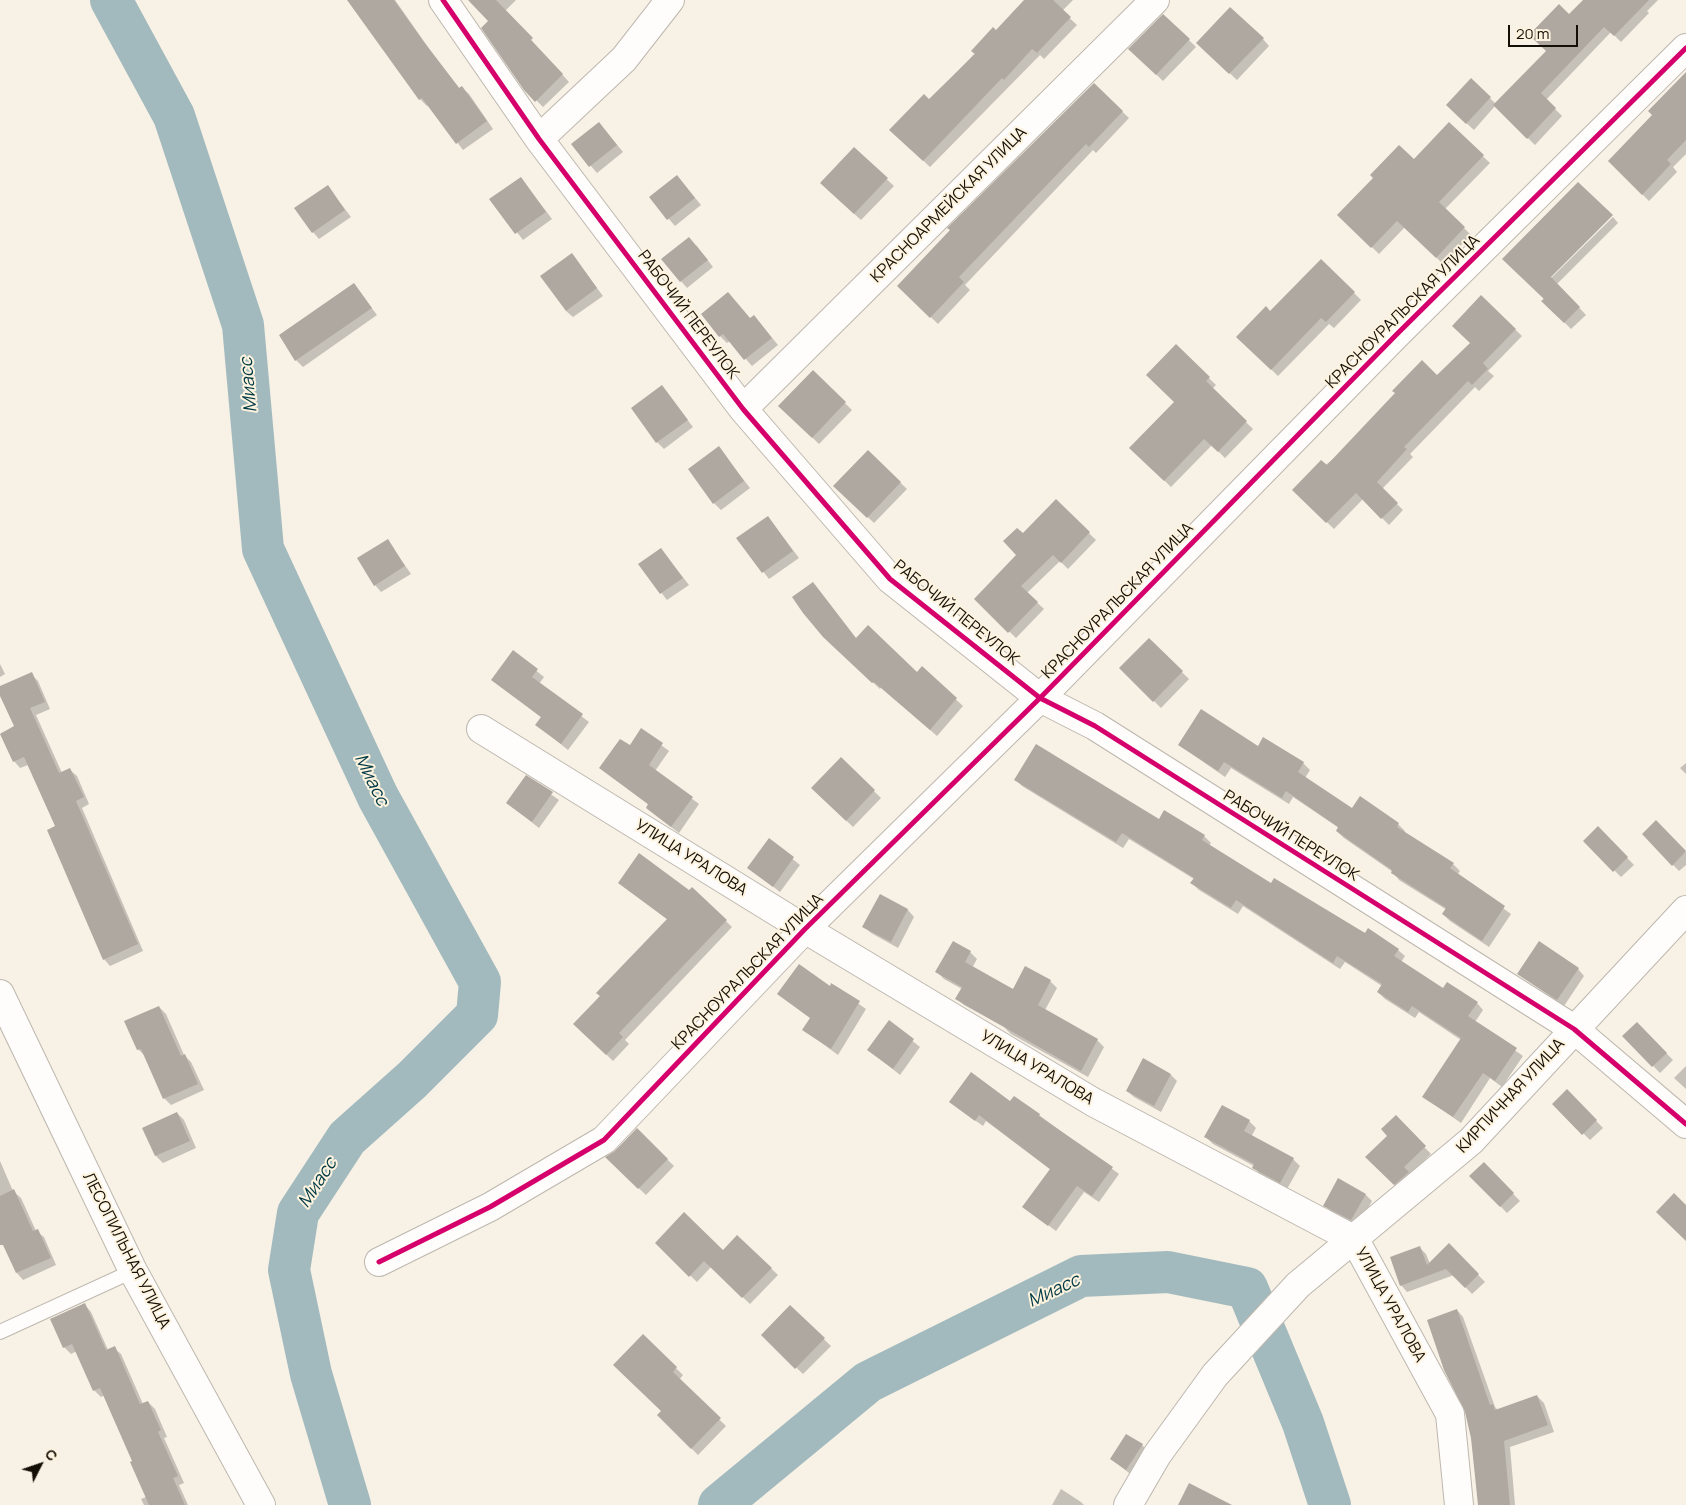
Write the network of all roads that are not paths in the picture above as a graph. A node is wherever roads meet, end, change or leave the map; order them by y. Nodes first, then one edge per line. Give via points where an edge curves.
1 (443, 0) edge
2 (670, 0) edge
3 (1155, 0) edge
4 (1686, 48) edge
5 (540, 139) junction
6 (743, 409) junction
7 (1040, 698) junction
8 (481, 729) dead end
9 (1686, 910) edge
10 (805, 929) junction
11 (0, 994) edge
12 (1574, 1030) junction
13 (1686, 1124) edge
14 (1354, 1240) junction
15 (379, 1262) dead end
16 (133, 1271) junction
17 (0, 1332) edge
18 (261, 1505) edge
19 (1128, 1505) edge
20 (1459, 1505) edge

1 - 5 street, РАБОЧИЙ ПЕРЕУЛОК
2 - 5 street via 624,59
3 - 6 street, КРАСНОАРМЕЙСКАЯ УЛИЦА
4 - 7 street, КРАСНОУРАЛЬСКАЯ УЛИЦА via 1397,334
5 - 6 street, РАБОЧИЙ ПЕРЕУЛОК
6 - 7 street, РАБОЧИЙ ПЕРЕУЛОК via 890,579
7 - 10 street, КРАСНОУРАЛЬСКАЯ УЛИЦА
7 - 12 street, РАБОЧИЙ ПЕРЕУЛОК via 1095,726
8 - 10 street, УЛИЦА УРАЛОВА
9 - 12 street, КИРПИЧНАЯ УЛИЦА
10 - 14 street, УЛИЦА УРАЛОВА via 1093,1102
10 - 15 street, КРАСНОУРАЛЬСКАЯ УЛИЦА via 604,1140 490,1207
11 - 16 street, ЛЕСОПИЛЬНАЯ УЛИЦА
12 - 13 street, РАБОЧИЙ ПЕРЕУЛОК
12 - 14 street, КИРПИЧНАЯ УЛИЦА via 1471,1141
14 - 19 street, КИРПИЧНАЯ УЛИЦА via 1298,1285 1215,1375 1157,1455
14 - 20 street, УЛИЦА УРАЛОВА via 1450,1414
16 - 17 lane
16 - 18 street, ЛЕСОПИЛЬНАЯ УЛИЦА

